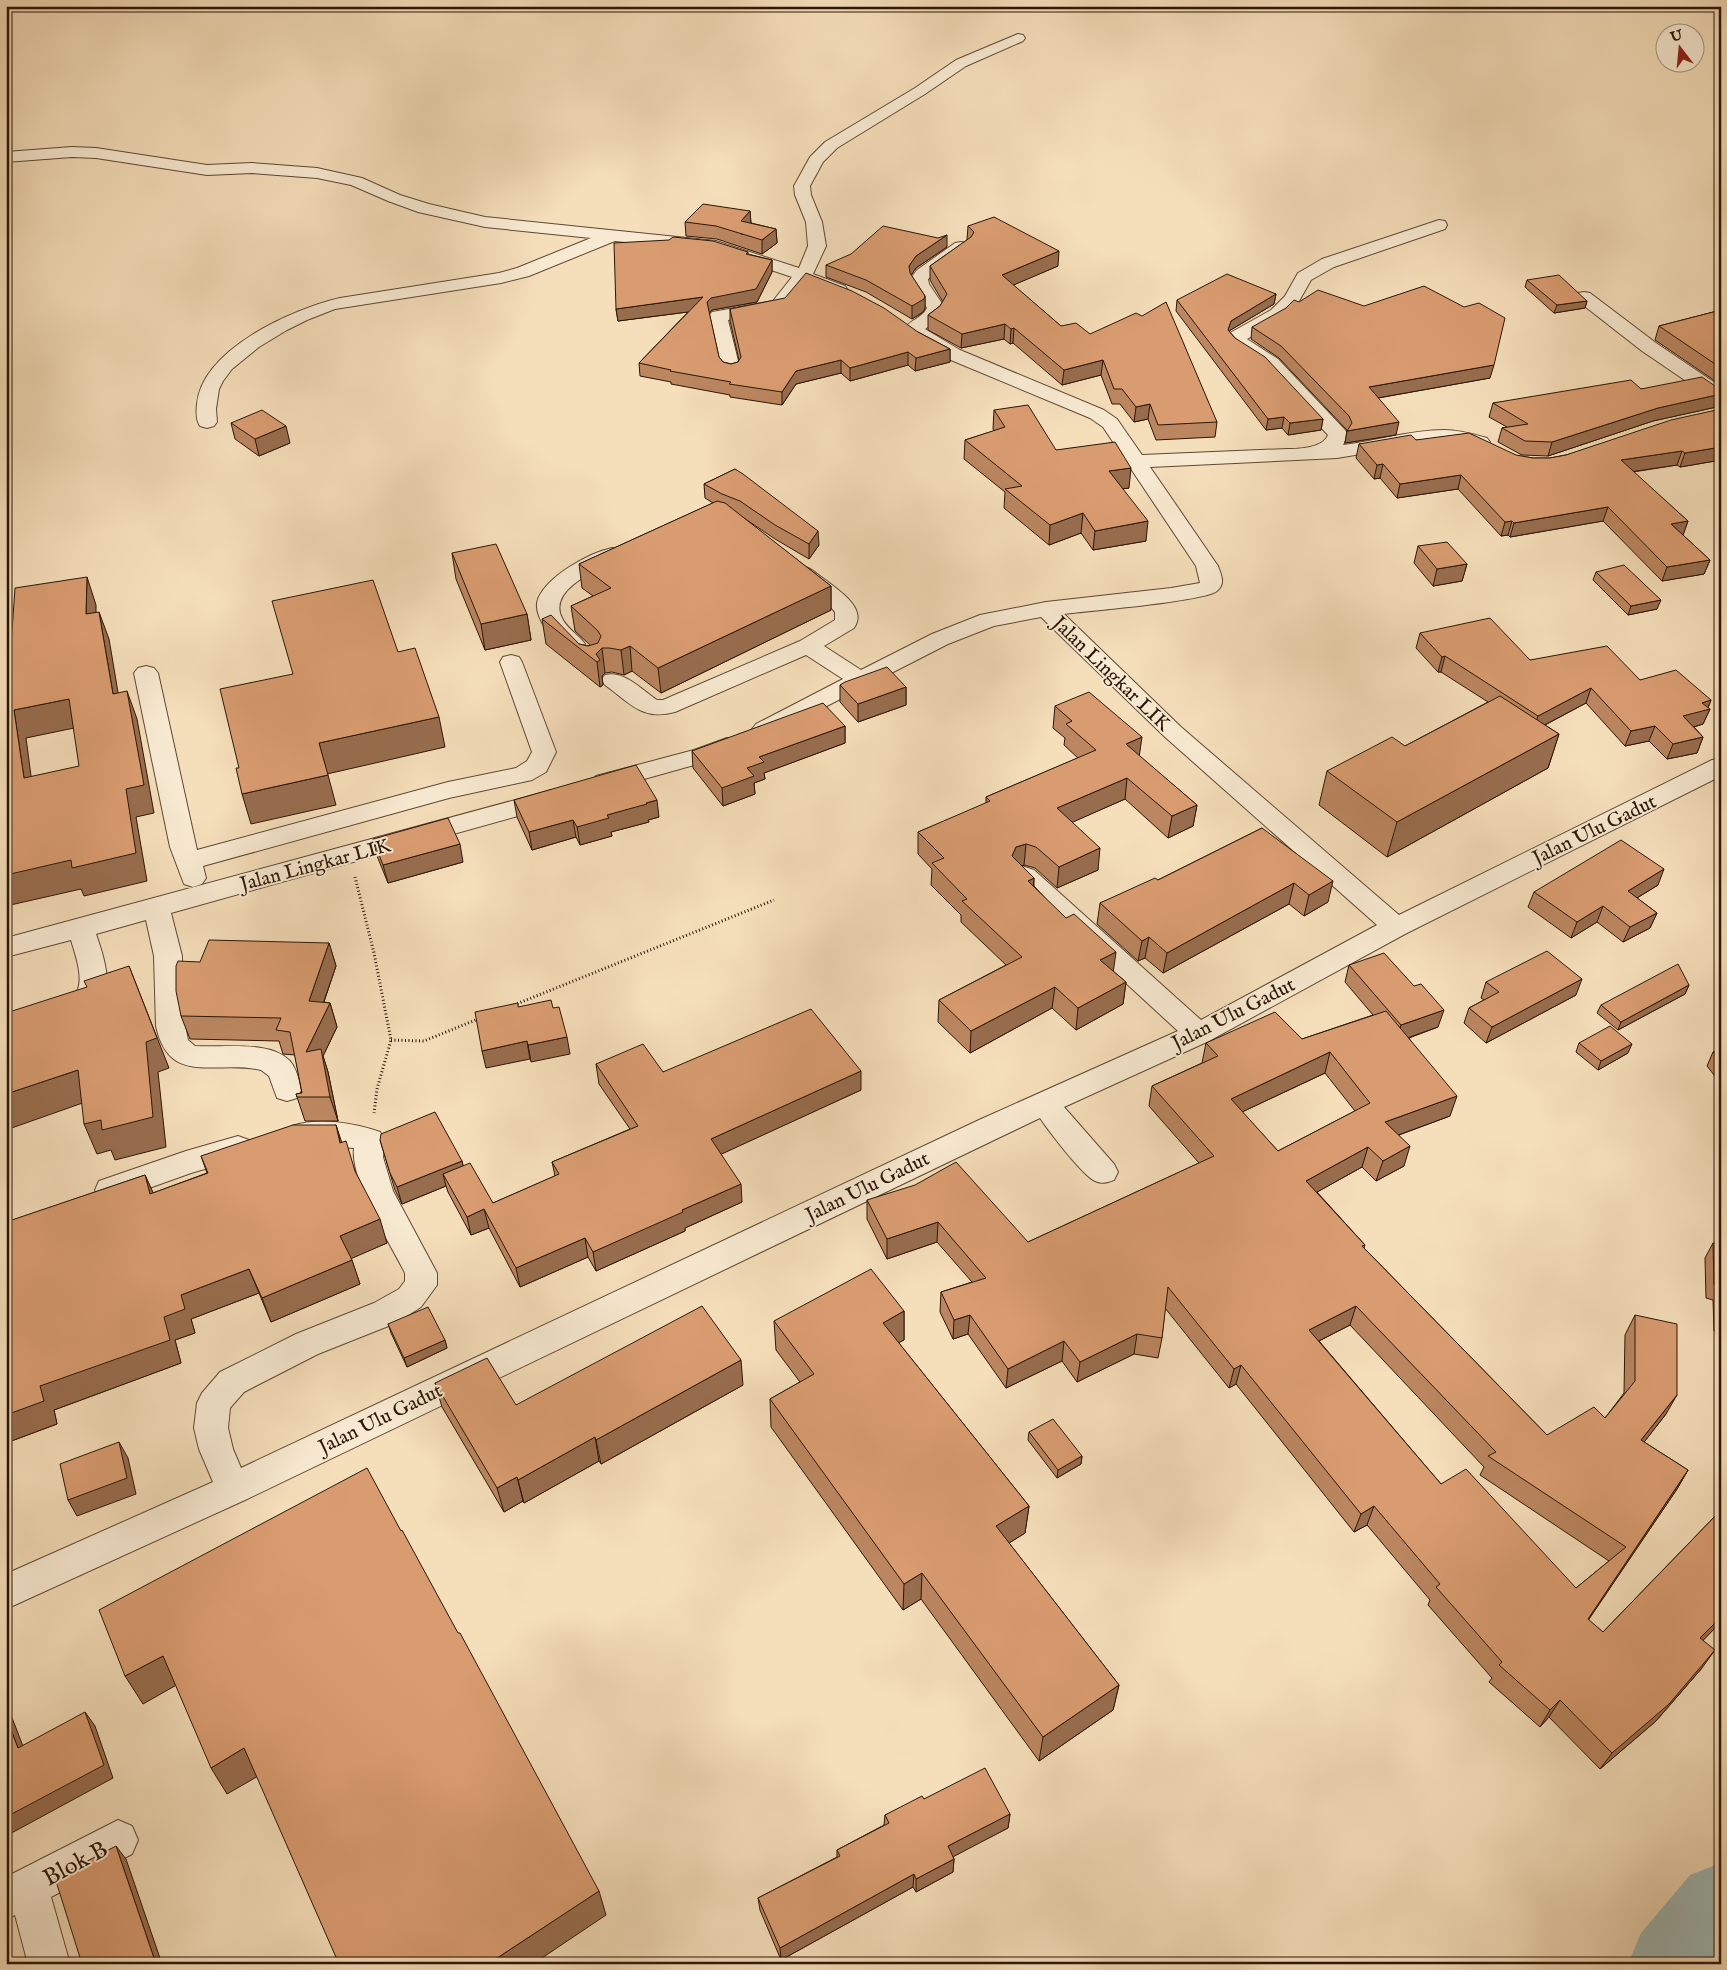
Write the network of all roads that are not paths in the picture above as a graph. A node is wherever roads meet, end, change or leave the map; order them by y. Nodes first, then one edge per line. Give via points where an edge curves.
1 (1018, 38) dead end
2 (6, 157) edge
3 (1440, 225) dead end
4 (615, 234) junction
5 (963, 246) edge
6 (804, 275) junction
7 (1584, 297) edge
8 (859, 298) edge
9 (1259, 308) edge
10 (1278, 314) junction
11 (731, 369) edge
12 (1719, 408) edge
13 (208, 422) dead end
14 (1493, 449) edge
15 (1299, 455) junction
16 (1138, 461) junction
17 (631, 545) edge
18 (781, 557) edge
19 (1046, 609) junction
20 (808, 646) junction
21 (511, 662) dead end
22 (591, 662) edge
23 (146, 673) dead end
24 (614, 680) dead end
25 (860, 680) junction
26 (1721, 766) edge
27 (189, 861) junction
28 (1025, 876) edge
29 (197, 896) junction
30 (156, 908) junction
31 (1396, 927) junction
32 (81, 928) junction
33 (6, 948) edge
34 (6, 1034) edge
35 (1199, 1034) junction
36 (287, 1090) dead end
37 (1045, 1103) junction
38 (1102, 1172) dead end
39 (81, 1201) edge
40 (233, 1489) junction
41 (6, 1592) edge
42 (118, 1840) dead end
43 (17, 1894) edge
44 (49, 1964) edge

1 - 6 street via 961,64 831,145 816,160 802,186 814,222 817,246
2 - 4 street via 96,153 207,170 260,168 317,173 356,181 424,208 476,220
3 - 10 street via 1314,270 1304,277 1292,299
4 - 6 street via 716,246
4 - 13 street via 501,278 352,301 320,308 293,320 260,337 226,364 211,383 205,404
5 - 16 street via 919,279 936,308 932,316 906,324 953,354 1097,414 1110,423
6 - 8 street
6 - 11 street via 779,305 718,316
7 - 12 street via 1649,347
9 - 10 street
10 - 15 street via 1237,337 1271,363 1338,434 1336,441 1328,447
14 - 15 street via 1471,438 1451,436 1345,452
15 - 16 street
16 - 19 street via 1207,566 1211,585 1171,595
17 - 22 street via 568,577 552,593 547,606 551,620
18 - 20 street via 836,598 846,611 846,623
19 - 25 street, Jalan Lingkar LIK via 988,620 940,639
19 - 31 street, Jalan Lingkar LIK via 1173,732
20 - 24 street via 667,707 652,708
20 - 25 street
21 - 27 street via 544,752 537,766 523,774 448,790
23 - 27 street via 183,847
25 - 29 street, Jalan Lingkar LIK via 748,738 703,755
26 - 31 street, Jalan Ulu Gadut
27 - 29 street
28 - 35 street
29 - 30 street, Jalan Lingkar LIK
30 - 32 street, Jalan Lingkar LIK
30 - 36 street via 168,955 169,1026 176,1048 189,1056 262,1058 274,1062 281,1070
31 - 35 street, Jalan Ulu Gadut
32 - 33 street, Jalan Lingkar LIK
32 - 34 street via 90,956 93,987 86,1002 68,1014
35 - 37 street, Jalan Ulu Gadut
37 - 38 street
37 - 40 street, Jalan Ulu Gadut
39 - 40 street via 186,1163 272,1139 308,1134 346,1135 370,1140 368,1157 378,1191 421,1274 421,1285 410,1298 385,1314 307,1344 232,1382 214,1403 211,1428
40 - 41 street, Jalan Ulu Gadut
42 - 43 street, Blok B
43 - 44 street

